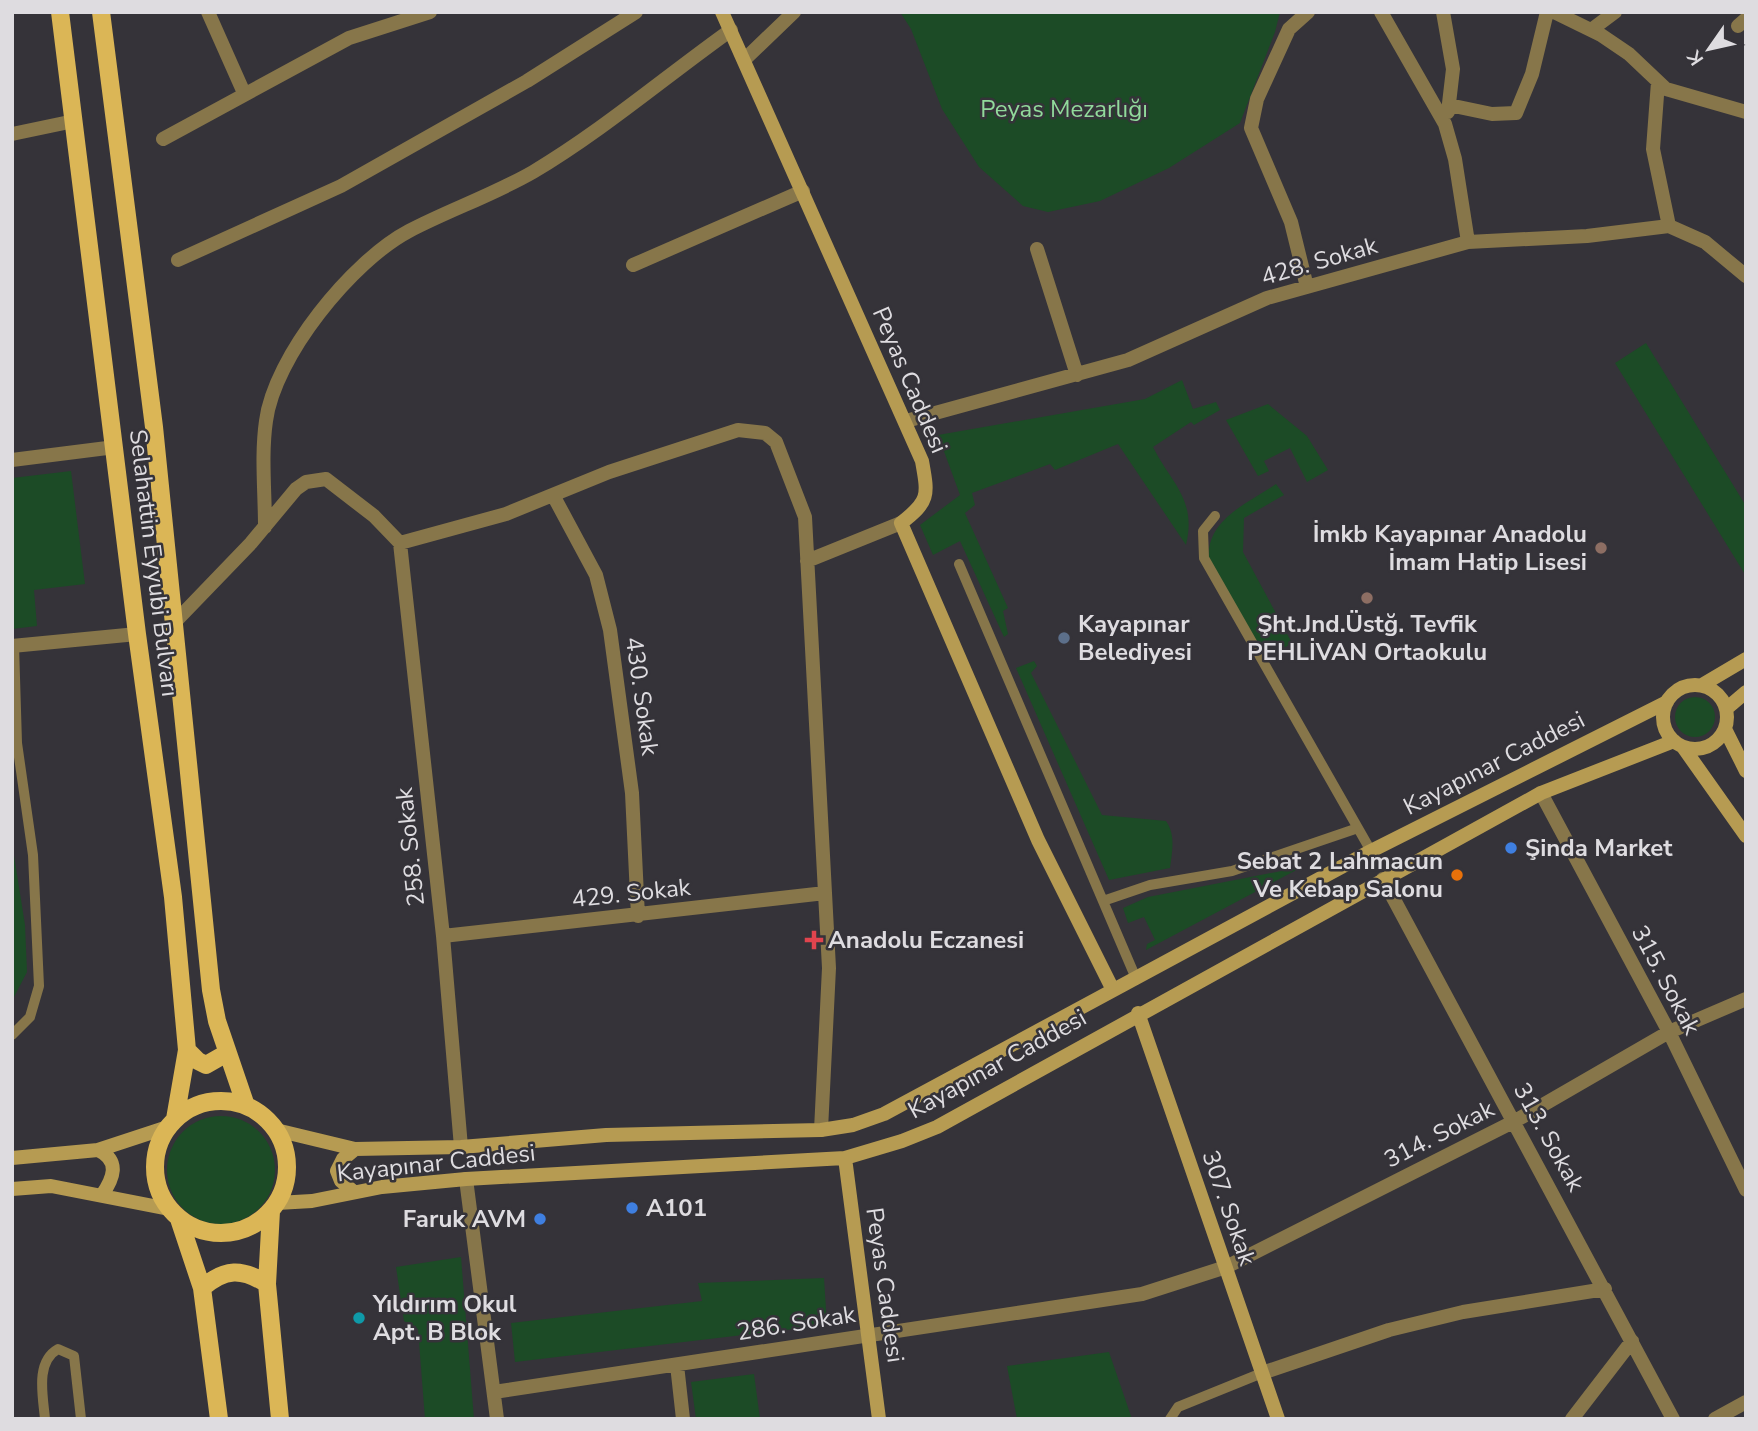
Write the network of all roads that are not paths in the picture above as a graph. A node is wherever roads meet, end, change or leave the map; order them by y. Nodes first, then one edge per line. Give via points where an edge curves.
1 (60, 12) edge
2 (101, 12) edge
3 (208, 12) edge
4 (430, 12) edge
5 (636, 12) edge
6 (722, 12) edge
7 (794, 12) edge
8 (1308, 12) edge
9 (1381, 12) edge
10 (1443, 12) edge
11 (1547, 12) edge
12 (1555, 12) edge
13 (1615, 12) edge
14 (398, 18) edge
15 (731, 30) junction
16 (1591, 30) junction
17 (744, 60) junction
18 (1658, 82) junction
19 (244, 93) junction
20 (1449, 105) junction
21 (1746, 112) edge
22 (74, 121) junction
23 (1445, 124) junction
24 (12, 134) edge
25 (163, 139) dead end
26 (803, 191) junction
27 (1669, 226) junction
28 (1468, 242) junction
29 (1037, 249) dead end
30 (178, 260) dead end
31 (633, 265) dead end
32 (1746, 276) edge
33 (1307, 287) junction
34 (1077, 375) junction
35 (906, 421) junction
36 (115, 447) junction
37 (12, 460) edge
38 (552, 495) junction
39 (1215, 516) dead end
40 (901, 523) junction
41 (265, 527) junction
42 (400, 543) junction
43 (807, 561) junction
44 (959, 564) dead end
45 (174, 623) junction
46 (137, 634) junction
47 (13, 645) edge
48 (1746, 659) edge
49 (1702, 685) junction
50 (1746, 692) edge
51 (1667, 702) junction
52 (1726, 709) junction
53 (1725, 729) junction
54 (15, 743) edge
55 (1679, 744) junction
56 (1746, 771) edge
57 (1541, 793) junction
58 (1357, 828) junction
59 (1746, 836) edge
60 (1371, 851) junction
61 (1383, 879) junction
62 (825, 893) junction
63 (1103, 901) junction
64 (638, 916) junction
65 (443, 936) junction
66 (1135, 976) junction
67 (1112, 988) junction
68 (1746, 999) edge
69 (1138, 1013) junction
70 (1669, 1032) junction
71 (12, 1035) edge
72 (187, 1050) junction
73 (228, 1054) junction
74 (246, 1106) junction
75 (1514, 1121) junction
76 (172, 1123) junction
77 (276, 1130) junction
78 (821, 1130) junction
79 (461, 1147) junction
80 (355, 1149) junction
81 (99, 1150) junction
82 (12, 1158) edge
83 (845, 1158) junction
84 (466, 1178) junction
85 (12, 1189) edge
86 (1746, 1190) edge
87 (354, 1192) junction
88 (102, 1195) junction
89 (274, 1207) junction
90 (174, 1214) junction
91 (1226, 1267) junction
92 (267, 1284) junction
93 (202, 1288) junction
94 (1605, 1289) junction
95 (869, 1335) junction
96 (1632, 1340) junction
97 (677, 1365) junction
98 (1262, 1373) junction
99 (494, 1392) junction
100 (1746, 1402) edge
101 (45, 1419) edge
102 (81, 1419) edge
103 (219, 1419) edge
104 (280, 1419) edge
105 (497, 1419) edge
106 (683, 1419) edge
107 (879, 1419) edge
108 (1170, 1419) edge
109 (1278, 1419) edge
110 (1572, 1419) edge
111 (1673, 1419) edge
112 (1715, 1419) edge

1 - 22 main road, Selahattin Eyyubi Bulvarı
2 - 45 main road, Selahattin Eyyubi Bulvarı
3 - 19 street
4 - 14 street
5 - 30 street via 527,81 341,186
6 - 15 main road, Peyas Caddesi
7 - 17 street
8 - 33 street via 1289,29 1257,99 1251,128 1291,222
9 - 23 street
10 - 20 street via 1453,69
11 - 20 street via 1532,74 1516,113 1492,114
12 - 16 street
13 - 16 street
14 - 19 street
15 - 17 main road, Peyas Caddesi
15 - 41 street via 555,159 406,232 344,285 289,353 265,419
16 - 18 street via 1629,54
17 - 26 main road, Peyas Caddesi
18 - 21 street via 1667,89
18 - 27 street via 1653,149
19 - 25 street
20 - 23 street
22 - 24 street
22 - 36 main road, Selahattin Eyyubi Bulvarı
23 - 28 street
26 - 31 street
26 - 35 main road, Peyas Caddesi
27 - 28 street, 428. Sokak
27 - 32 street via 1705,242
28 - 33 street, 428. Sokak
29 - 34 street
33 - 34 street, 428. Sokak via 1267,298 1128,360
34 - 35 street, 428. Sokak
35 - 40 main road, Peyas Caddesi via 922,461 928,495
36 - 37 street
36 - 46 main road, Selahattin Eyyubi Bulvarı
38 - 42 street via 506,514
38 - 43 street via 738,430 765,433 776,442 805,517
38 - 64 street, 430. Sokak via 596,575 610,630 632,793
39 - 58 lane via 1203,531 1204,558
40 - 43 street
40 - 67 main road via 1038,839
41 - 42 street via 296,489 326,479
41 - 45 street
42 - 65 street, 258. Sokak
43 - 62 street
44 - 63 lane
45 - 73 main road, Selahattin Eyyubi Bulvarı via 211,990
46 - 47 street
46 - 72 main road, Selahattin Eyyubi Bulvarı via 173,897
47 - 54 lane
48 - 49 main road
49 - 51 main road via 1682,688
49 - 52 main road via 1717,694
50 - 52 main road
51 - 55 main road via 1664,723
51 - 60 main road, Kayapınar Caddesi
52 - 53 main road
53 - 55 main road via 1703,748
53 - 56 main road
54 - 71 lane via 33,855 39,986 30,1017
55 - 57 main road, Kayapınar Caddesi
55 - 59 main road
57 - 61 main road, Kayapınar Caddesi
57 - 70 street, 315. Sokak
58 - 60 lane
58 - 63 lane via 1232,871 1150,884
60 - 66 main road, Kayapınar Caddesi
61 - 69 main road, Kayapınar Caddesi
61 - 75 street, 313. Sokak
62 - 64 street, 429. Sokak
62 - 78 street via 829,968
63 - 66 lane
64 - 65 street, 429. Sokak
65 - 79 street, 258. Sokak
66 - 67 main road, Kayapınar Caddesi
67 - 78 main road, Kayapınar Caddesi via 884,1114
68 - 70 street, 314. Sokak
69 - 83 main road, Kayapınar Caddesi via 937,1126
69 - 91 main road, 307. Sokak
70 - 75 street, 314. Sokak
70 - 86 street, 315. Sokak
72 - 73 main road via 206,1065
72 - 76 main road, Selahattin Eyyubi Bulvarı
73 - 74 main road, Selahattin Eyyubi Bulvarı
74 - 76 main road via 209,1102 191,1108
74 - 77 main road
75 - 91 street, 314. Sokak
75 - 94 street, 313. Sokak
76 - 81 main road
76 - 90 main road via 158,1146 154,1168 158,1190
77 - 80 main road, Kayapınar Caddesi
77 - 89 main road via 287,1167 285,1186
78 - 79 main road, Kayapınar Caddesi via 606,1135
79 - 80 main road, Kayapınar Caddesi
80 - 87 main road via 337,1171
81 - 82 main road
81 - 88 main road via 112,1161 114,1170
83 - 84 main road, Kayapınar Caddesi
83 - 95 main road, Peyas Caddesi
84 - 87 main road, Kayapınar Caddesi
84 - 99 street
85 - 88 main road via 51,1186
87 - 89 main road, Kayapınar Caddesi
88 - 90 main road
89 - 90 main road via 255,1224 216,1234 197,1229
89 - 92 main road
90 - 93 main road
91 - 95 street, 286. Sokak via 1142,1294
91 - 98 main road, 307. Sokak
92 - 93 main road via 252,1274 232,1270
92 - 104 main road
93 - 103 main road
94 - 96 street, 313. Sokak
94 - 98 street via 1463,1312 1389,1330
95 - 97 street, 286. Sokak
95 - 107 main road, Peyas Caddesi
96 - 110 street
96 - 111 street, 313. Sokak
97 - 99 street, 286. Sokak
97 - 106 street
98 - 108 lane via 1178,1407
98 - 109 main road, 307. Sokak
99 - 105 street
100 - 112 street
101 - 102 lane via 43,1364 58,1349 74,1356

